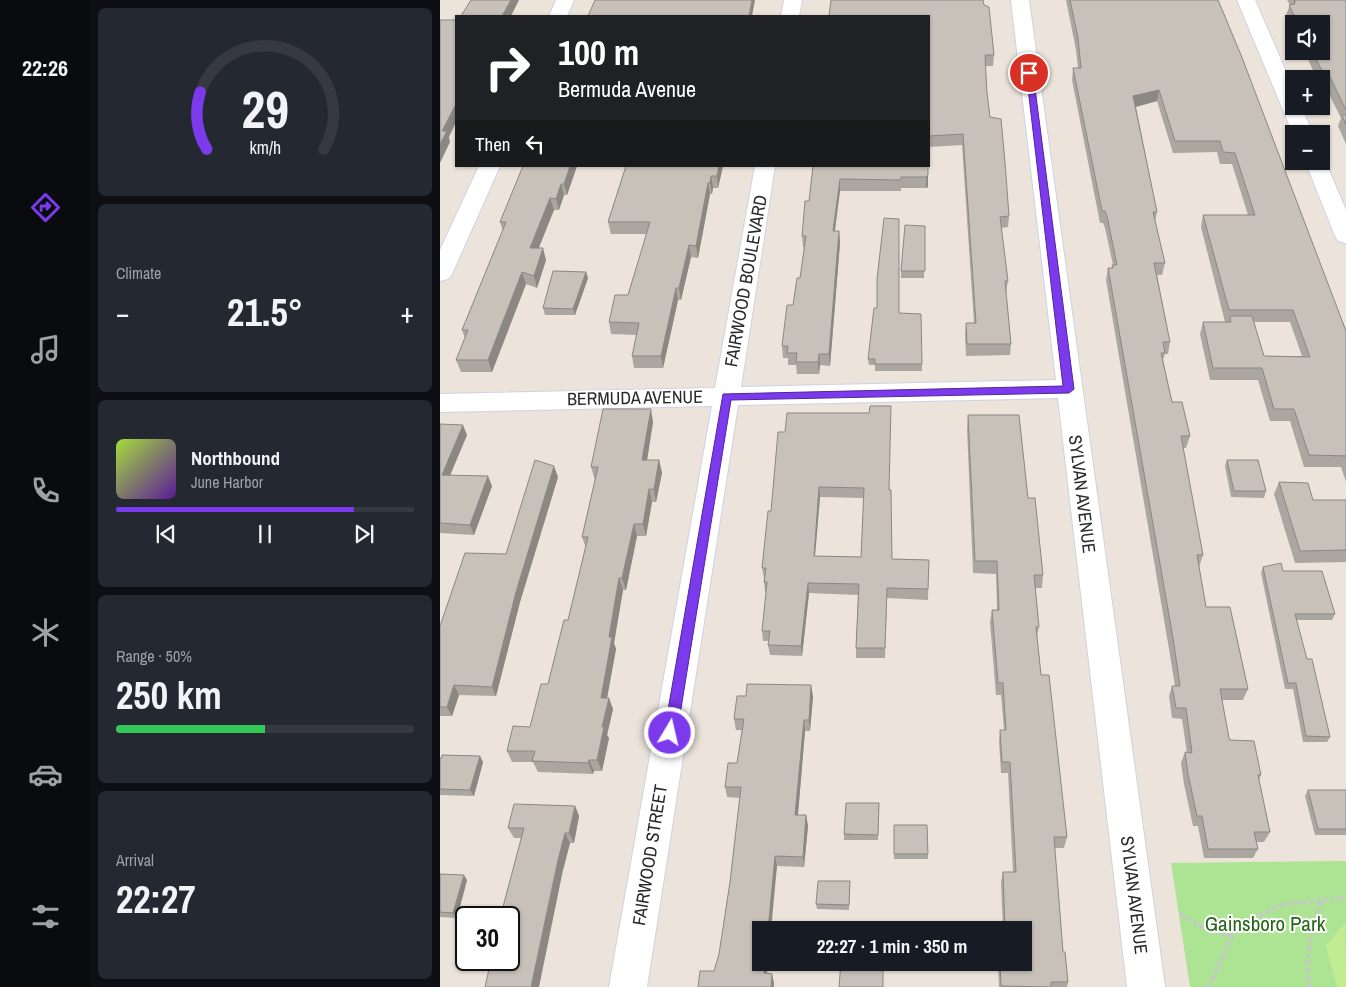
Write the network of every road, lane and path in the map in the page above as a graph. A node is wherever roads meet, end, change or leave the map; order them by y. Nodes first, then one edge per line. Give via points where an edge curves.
1 (565, 0) edge
2 (793, 0) edge
3 (1020, 0) edge
4 (1246, 0) edge
5 (558, 15) edge
6 (790, 15) edge
7 (1299, 125) edge
8 (490, 167) edge
9 (765, 167) edge
10 (1318, 170) edge
11 (1346, 236) edge
12 (440, 274) edge
13 (1069, 389) junction
14 (727, 396) junction
15 (440, 403) edge
16 (1346, 898) edge
17 (1321, 900) junction
18 (1180, 914) dead end
19 (1232, 936) junction
20 (628, 987) edge
21 (1146, 987) edge
22 (1209, 987) edge
23 (1310, 987) edge

1 - 5 street
2 - 6 street
3 - 13 street, SYLVAN AVENUE
4 - 7 street
8 - 12 street
9 - 14 street, FAIRWOOD BOULEVARD
10 - 11 street
13 - 14 street, BERMUDA AVENUE
13 - 21 street, SYLVAN AVENUE
14 - 15 street, BERMUDA AVENUE
14 - 20 street, FAIRWOOD STREET
16 - 17 path
17 - 19 path via 1282,904 1248,922
17 - 23 path via 1306,952
18 - 19 path via 1207,930
19 - 22 path

